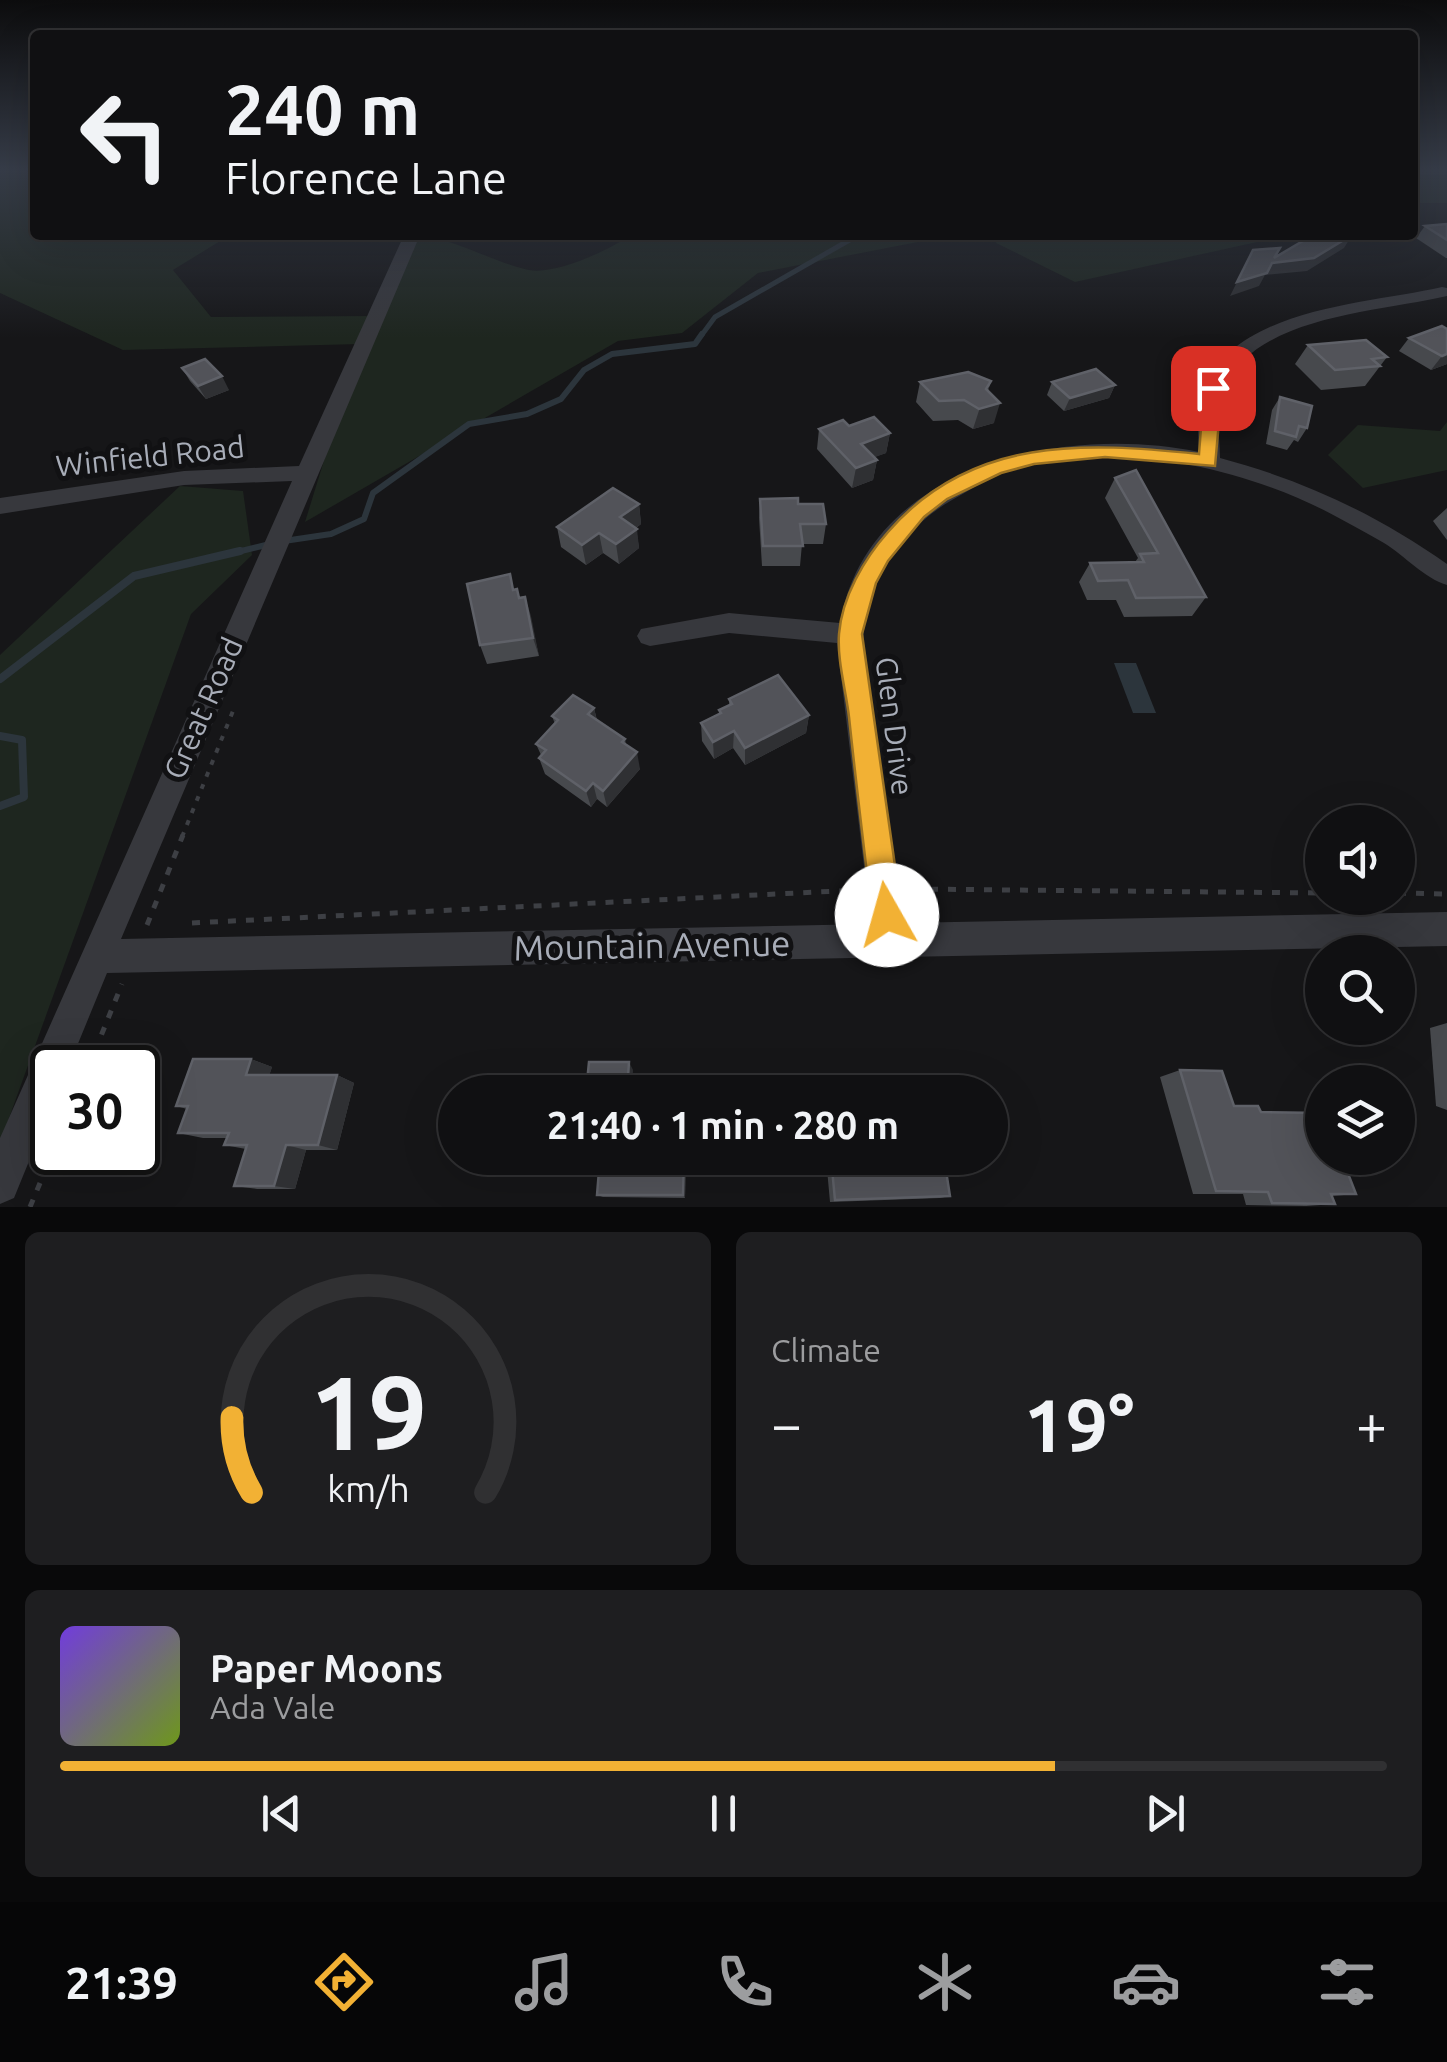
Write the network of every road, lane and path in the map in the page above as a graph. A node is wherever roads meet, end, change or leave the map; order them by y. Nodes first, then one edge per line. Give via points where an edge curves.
1 (410, 240) edge
2 (1442, 292) dead end
3 (1208, 461) junction
4 (307, 473) junction
5 (0, 506) edge
6 (1447, 576) edge
7 (851, 634) junction
8 (650, 636) dead end
9 (912, 889) dead end
10 (859, 890) dead end
11 (1305, 893) edge
12 (1415, 894) edge
13 (1447, 894) edge
14 (187, 924) dead end
15 (1447, 929) edge
16 (890, 941) junction
17 (96, 956) junction
18 (43, 1175) edge
19 (0, 1184) edge
20 (30, 1207) edge

1 - 4 street, Great Road
2 - 3 street via 1304,320 1244,349 1213,388
3 - 6 street, Glen Drive via 1324,499 1399,540
3 - 7 street, Glen Drive via 1071,452 966,480 896,532 865,583
4 - 5 street, Winfield Road via 168,480
4 - 17 street, Great Road
7 - 8 street via 729,623
7 - 16 street, Glen Drive
9 - 11 path
10 - 14 path
12 - 13 path
15 - 16 street, Mountain Avenue
16 - 17 street, Mountain Avenue
17 - 19 street, Great Road
18 - 20 path

